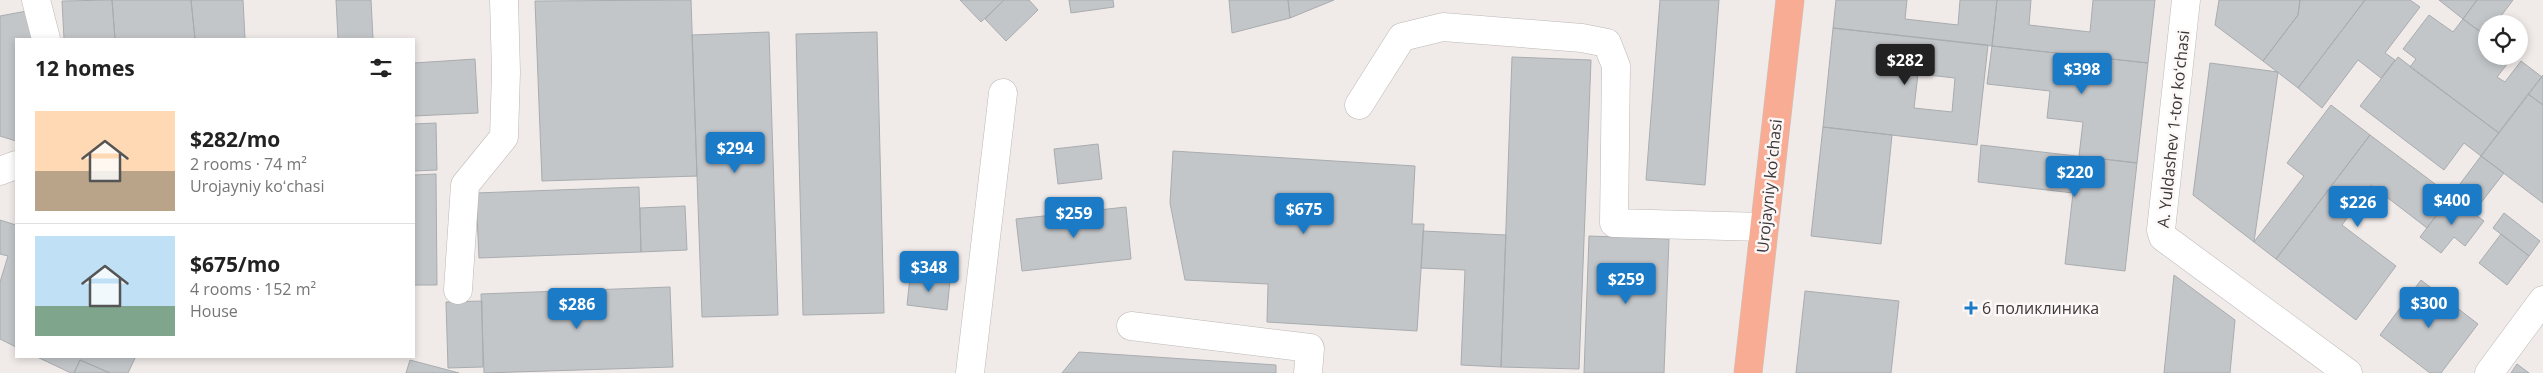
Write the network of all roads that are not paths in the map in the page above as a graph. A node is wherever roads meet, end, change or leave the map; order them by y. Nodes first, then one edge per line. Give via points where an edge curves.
1 (504, 0) edge
2 (1790, 0) edge
3 (2186, 0) edge
4 (34, 1) edge
5 (46, 38) edge
6 (1003, 92) dead end
7 (1359, 105) dead end
8 (15, 166) edge
9 (0, 171) edge
10 (1764, 227) junction
11 (458, 290) dead end
12 (2543, 300) edge
13 (1131, 326) dead end
14 (970, 373) edge
15 (1308, 373) edge
16 (1748, 373) edge
17 (2348, 373) edge
18 (2489, 373) edge

1 - 11 street via 504,137 464,185
2 - 10 main road, Urоjayniy koʻchasi
3 - 17 street, A. Yuldashev 1-tor koʻchasi via 2162,237
4 - 5 street
6 - 14 street
7 - 10 street via 1402,37 1443,28 1582,38 1607,43 1616,66 1614,223
8 - 9 street
10 - 16 main road, Urоjayniy koʻchasi
12 - 18 street
13 - 15 street via 1310,348

